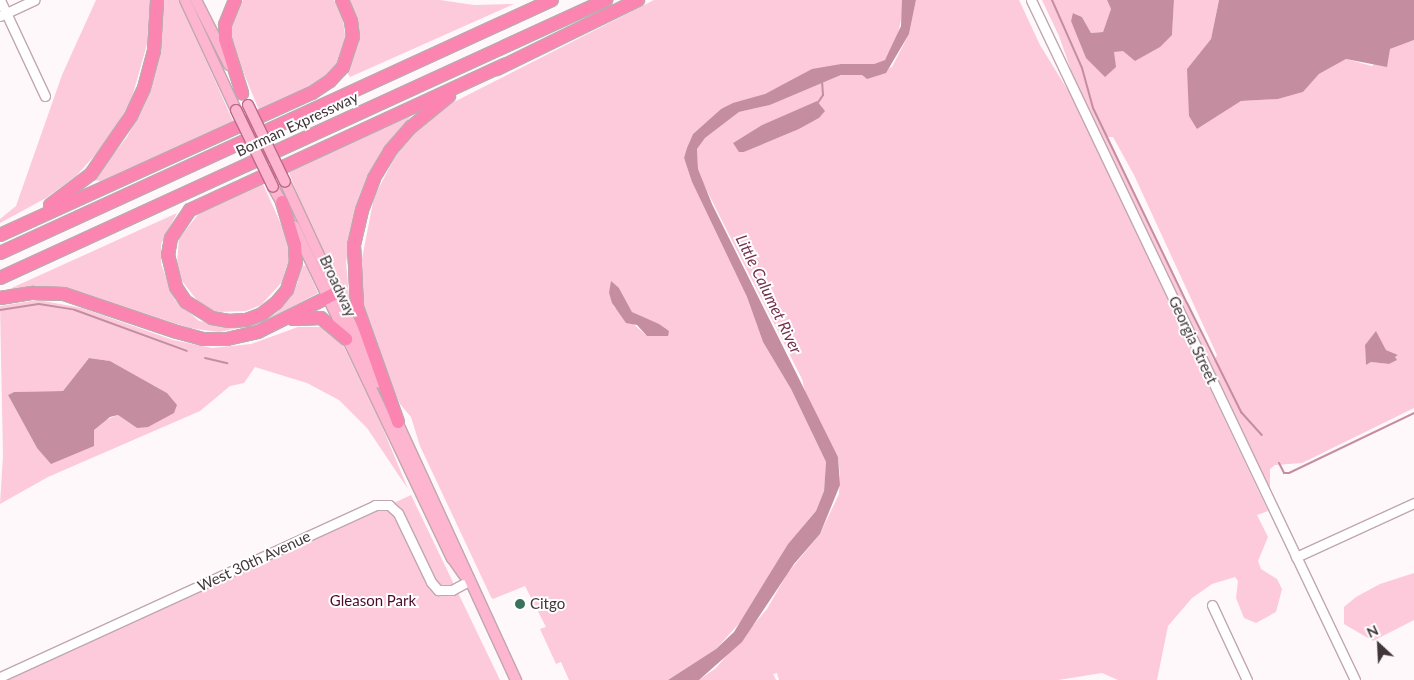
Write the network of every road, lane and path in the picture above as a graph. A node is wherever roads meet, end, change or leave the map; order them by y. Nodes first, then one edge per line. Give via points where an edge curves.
1 (0, 0) edge
2 (34, 0) edge
3 (157, 0) edge
4 (186, 0) edge
5 (196, 0) edge
6 (235, 0) edge
7 (342, 0) edge
8 (552, 0) edge
9 (606, 0) edge
10 (638, 0) edge
11 (1031, 0) edge
12 (3, 14) edge
13 (504, 65) junction
14 (45, 96) dead end
15 (245, 99) junction
16 (282, 202) junction
17 (0, 234) edge
18 (0, 252) edge
19 (0, 278) edge
20 (332, 295) junction
21 (0, 298) edge
22 (274, 325) junction
23 (346, 339) junction
24 (398, 422) junction
25 (1414, 503) edge
26 (1296, 556) junction
27 (469, 581) junction
28 (1212, 605) dead end
29 (0, 677) edge
30 (1354, 678) edge
31 (516, 680) edge
32 (1247, 680) edge
33 (1343, 680) edge

1 - 12 street
2 - 12 street
3 - 17 highway via 154,51 144,88 115,143 91,174 62,197
4 - 16 main road, Broadway, bridge
5 - 15 main road, Broadway
6 - 15 highway via 225,25 225,39
7 - 17 highway via 353,37 343,67 330,81 312,93
8 - 18 highway, Borman Expressway
9 - 19 highway, Borman Expressway
10 - 13 highway
11 - 26 street, Georgia Street
12 - 14 street
13 - 16 highway via 190,210 171,238 168,255 176,287 186,302 212,318 229,321 246,320 262,314 276,303 287,290 296,262 295,245
13 - 24 highway via 456,92 411,127 390,151 374,178 362,210 354,244 355,297
15 - 20 main road, Broadway, bridge via 285,182
16 - 20 main road, Broadway
20 - 22 highway
20 - 23 main road, Broadway
20 - 24 main road, Broadway
21 - 22 highway via 33,293 64,294 203,339 227,340
22 - 23 highway via 296,318 321,318
23 - 27 main road, Broadway via 452,558
24 - 27 main road, Broadway via 460,554
25 - 26 street
26 - 30 street, Georgia Street
27 - 29 street, West 30th Avenue via 452,590 438,590 431,582 398,513 389,505 375,505
27 - 31 main road, Broadway
28 - 32 street
30 - 33 street

